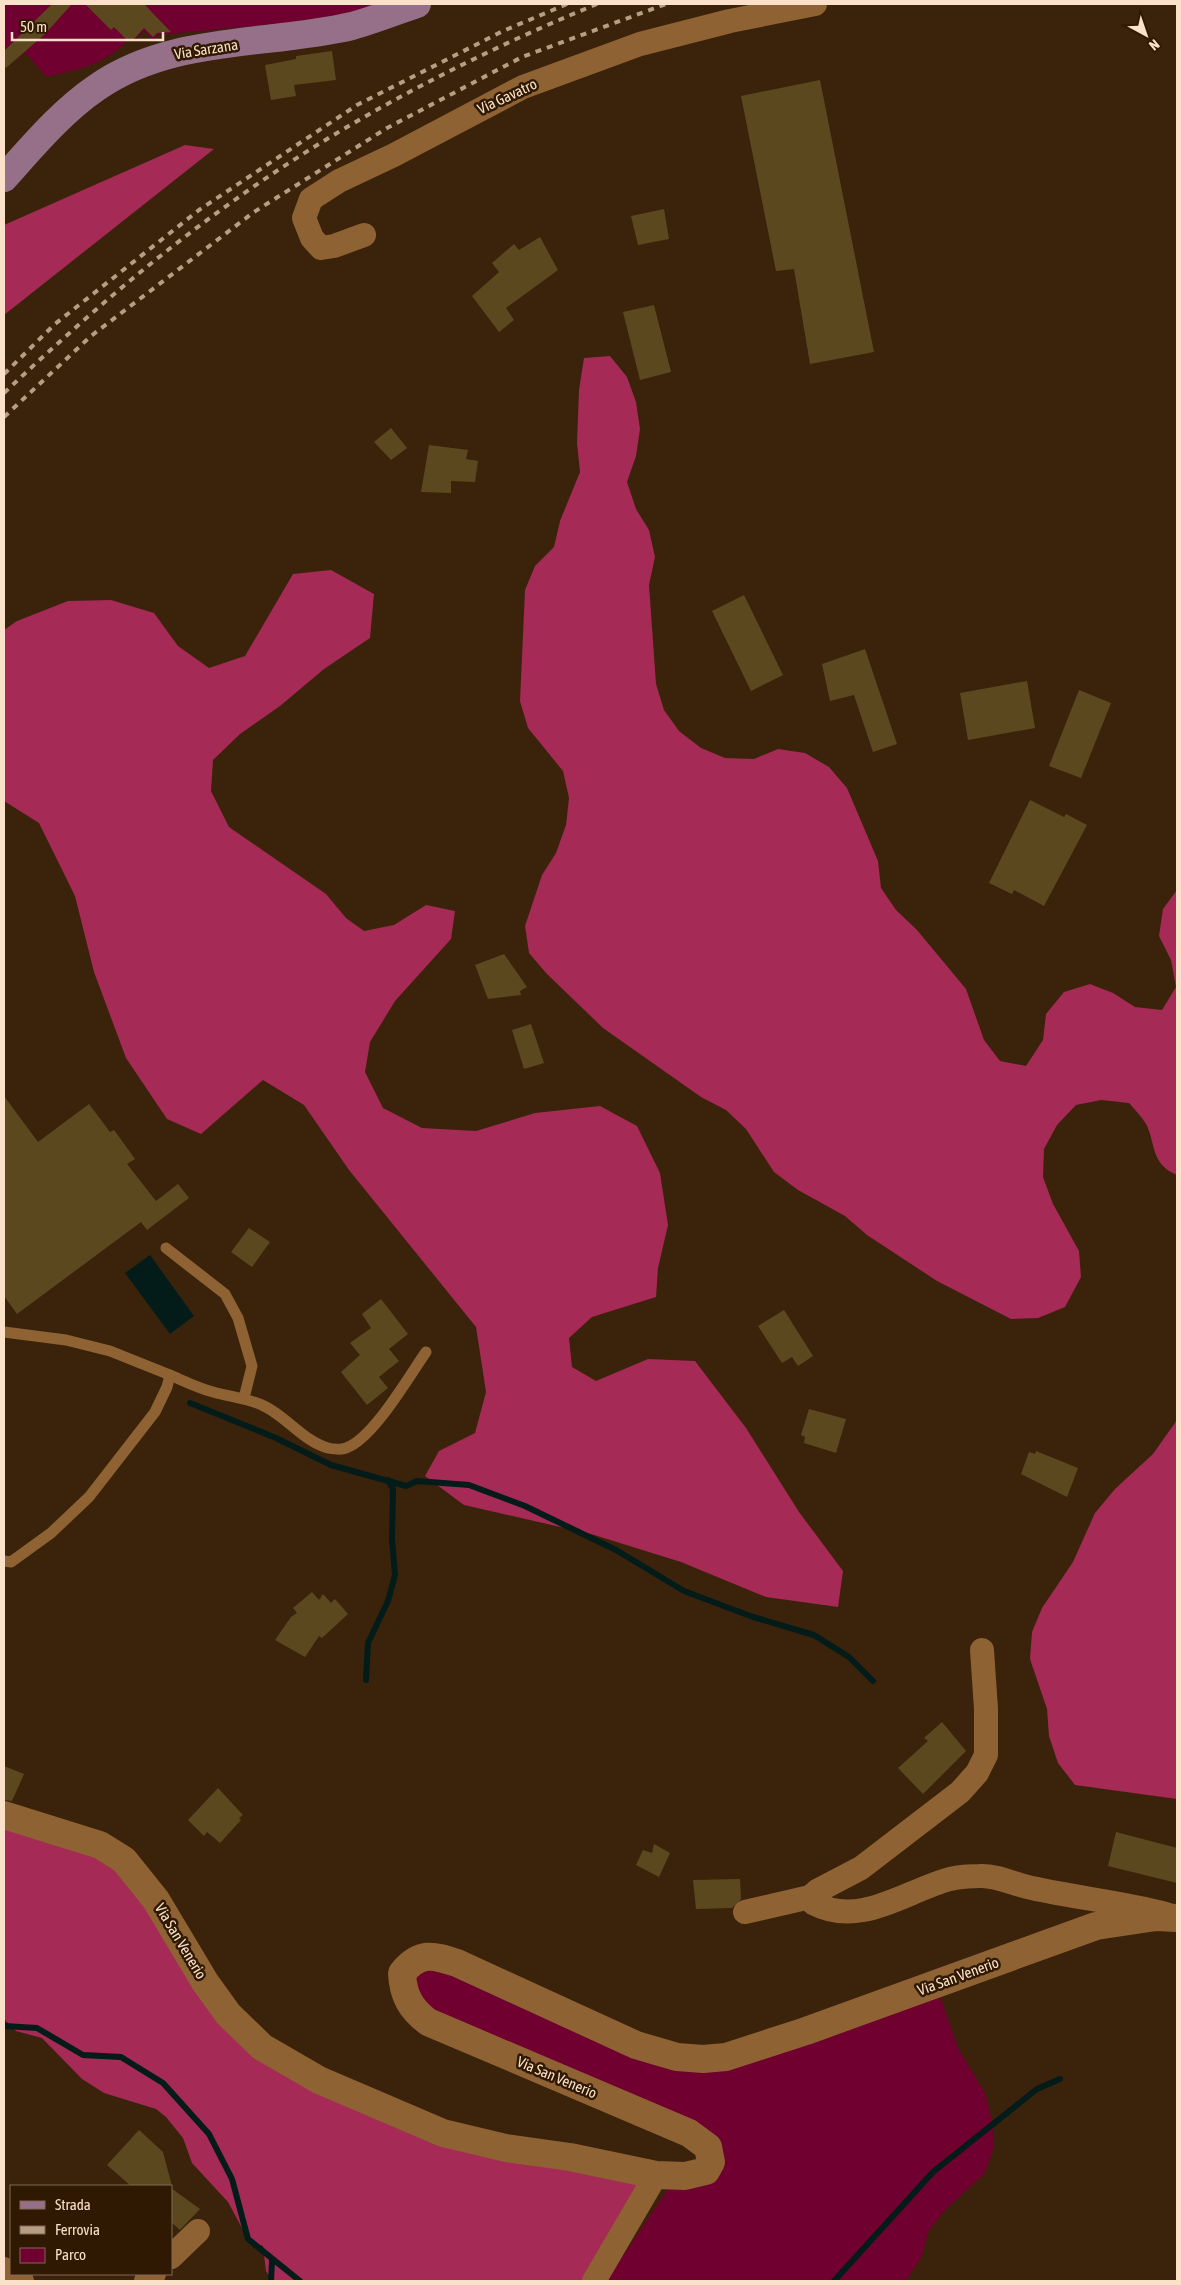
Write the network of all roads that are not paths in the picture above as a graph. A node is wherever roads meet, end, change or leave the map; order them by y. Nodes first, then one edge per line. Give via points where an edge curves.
1 (417, 4) edge
2 (815, 4) edge
3 (4, 178) edge
4 (364, 235) dead end
5 (166, 1248) dead end
6 (4, 1332) edge
7 (426, 1352) dead end
8 (170, 1375) junction
9 (244, 1398) junction
10 (4, 1561) edge
11 (982, 1650) dead end
12 (4, 1815) edge
13 (810, 1897) junction
14 (745, 1912) dead end
15 (1177, 1918) edge
16 (656, 2175) junction
17 (198, 2231) dead end
18 (172, 2255) edge
19 (594, 2281) edge

1 - 3 main road, Via Sarzana via 353,26 191,48 146,61 96,88 42,136
2 - 4 street, Via Gavatro via 640,44 523,87 339,181 311,199 304,218 312,238 321,248
5 - 9 lane via 225,1294 238,1318 252,1366
6 - 8 lane via 66,1340 110,1351
7 - 9 lane via 378,1421 346,1449 328,1448 308,1438 265,1406
8 - 9 lane via 212,1392
8 - 10 lane via 155,1412 89,1497 51,1533 11,1562
11 - 13 street via 986,1755 977,1774 960,1792 861,1868
12 - 16 street, Via San Venerio via 100,1844 124,1860 156,1900 228,2014 262,2047 319,2080 443,2134
13 - 14 street
13 - 15 street via 813,1903 824,1909 858,1911 899,1900 950,1879 983,1875 1053,1893 1140,1907
15 - 16 street, Via San Venerio via 1156,1917 1096,1926 806,2032 726,2057 703,2059 677,2057 636,2045 437,1956 418,1959 402,1973 404,1993 414,2010 428,2022 689,2133 708,2147 711,2162 706,2171 685,2176
16 - 19 street
17 - 18 street

